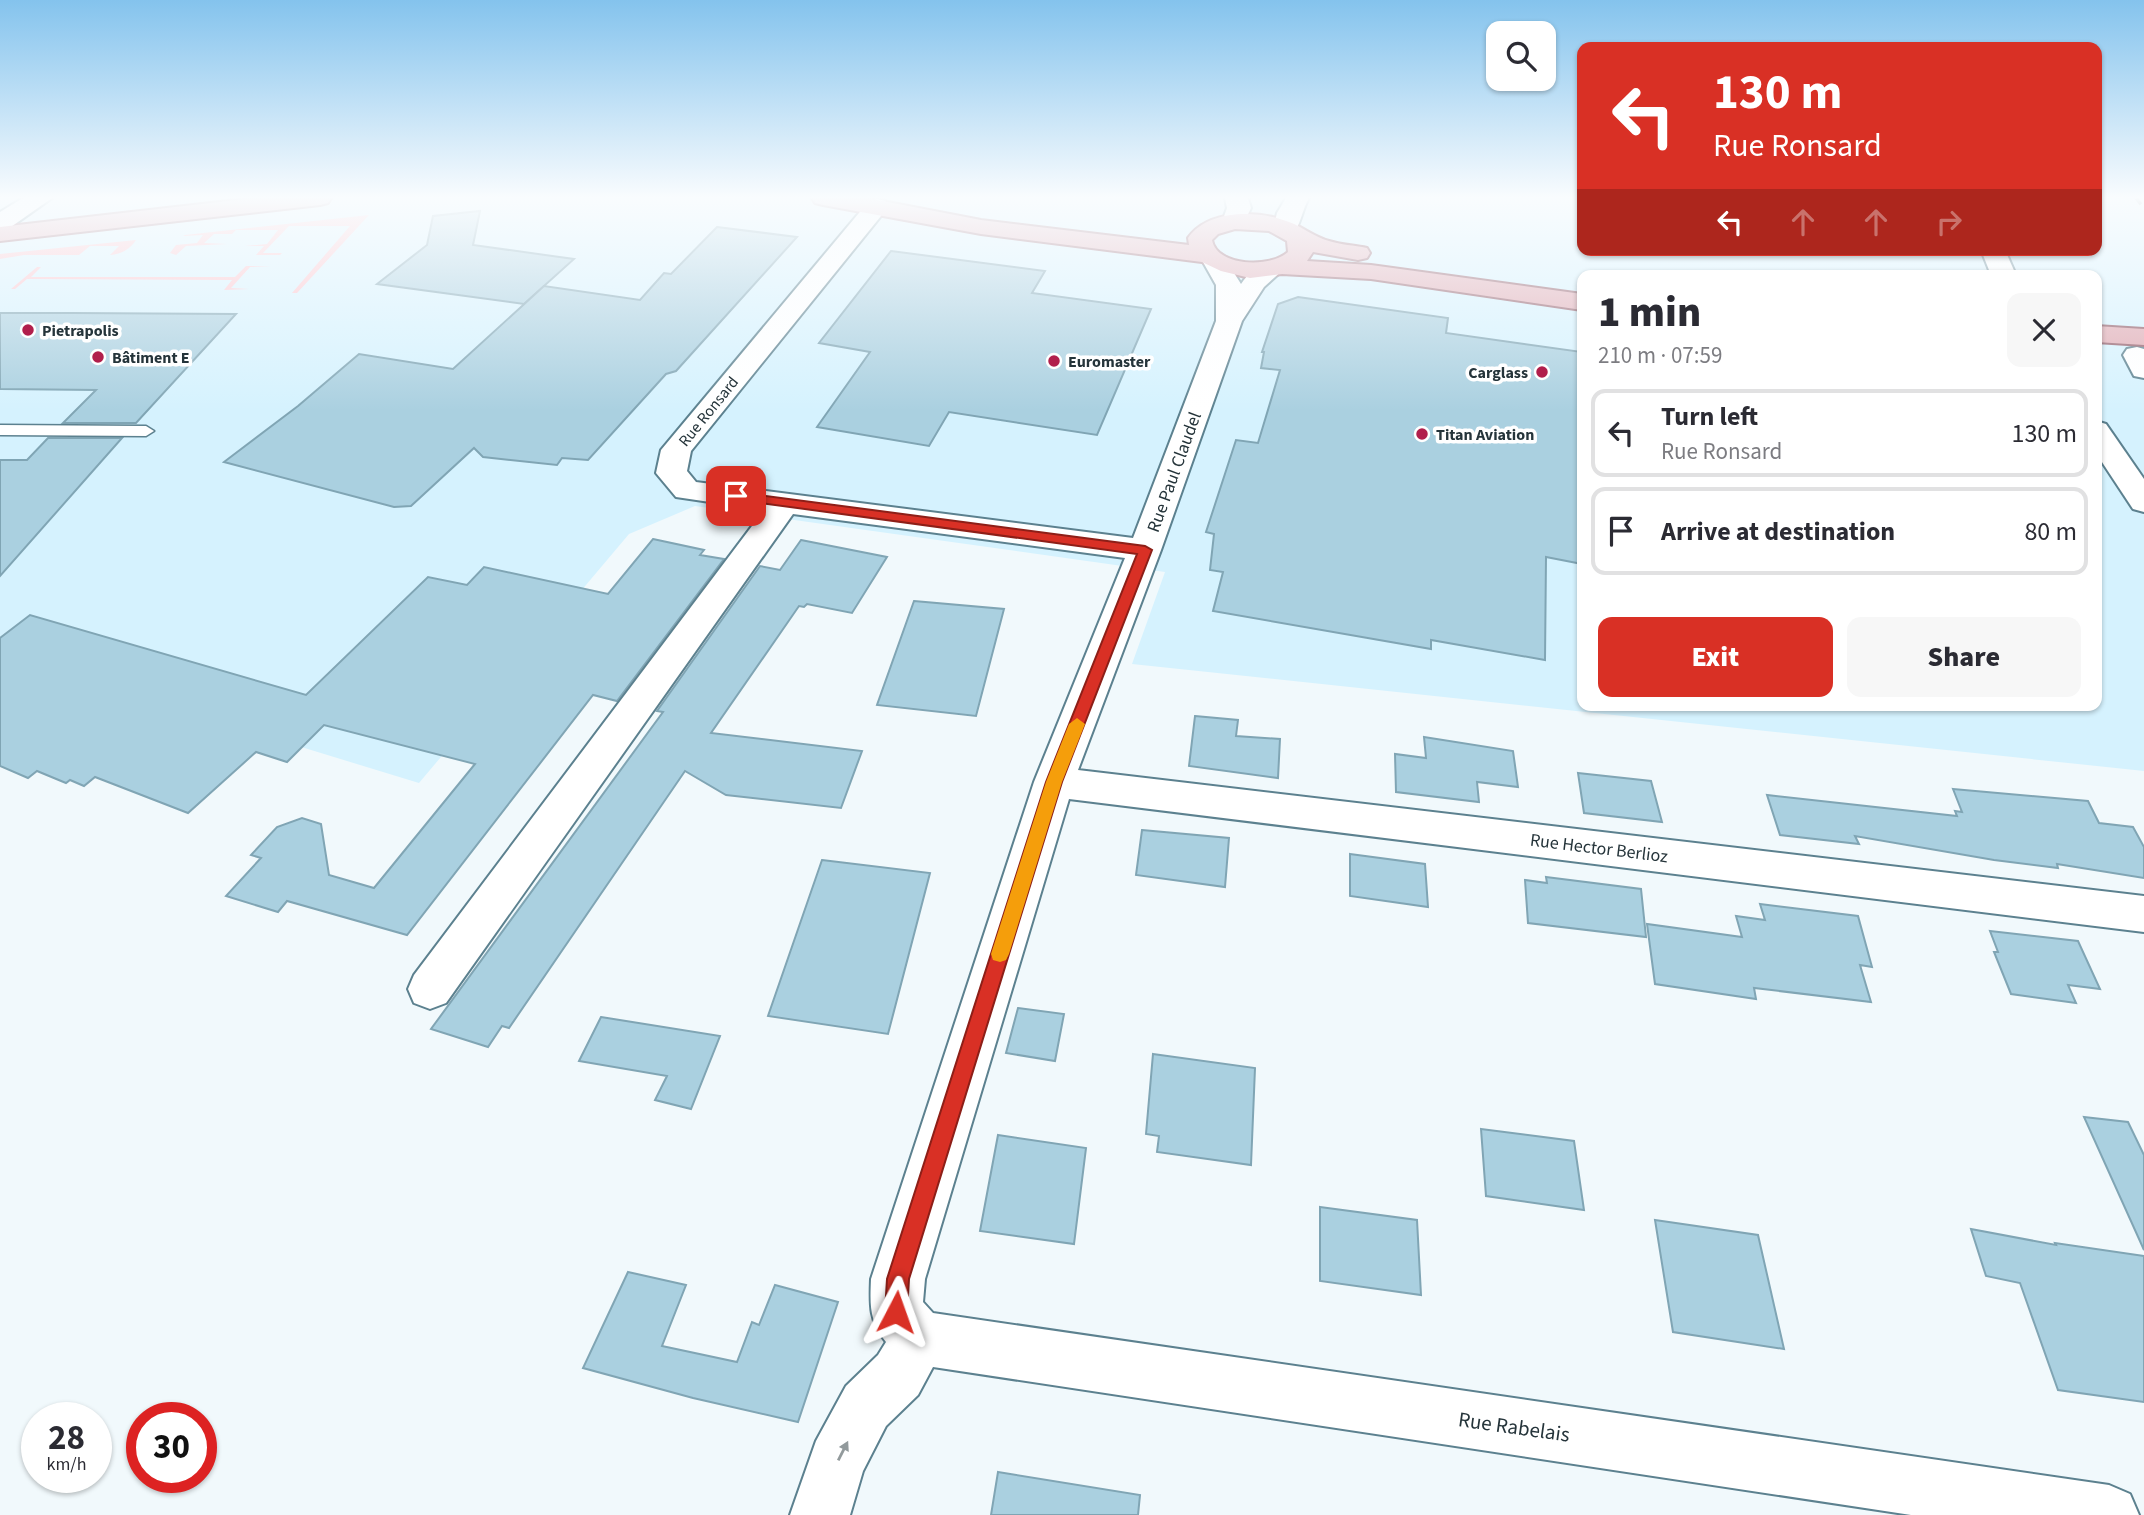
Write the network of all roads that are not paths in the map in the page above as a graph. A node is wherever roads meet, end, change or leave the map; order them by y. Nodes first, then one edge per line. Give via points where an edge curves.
1 (825, 269) edge
2 (1217, 269) edge
3 (1275, 269) edge
4 (1293, 269) edge
5 (1458, 269) edge
6 (1577, 287) edge
7 (1577, 301) edge
8 (1229, 321) junction
9 (2102, 337) edge
10 (2142, 354) edge
11 (0, 430) edge
12 (146, 431) dead end
13 (2102, 439) edge
14 (2144, 502) edge
15 (785, 503) junction
16 (1145, 550) junction
17 (1054, 782) junction
18 (2144, 914) edge
19 (430, 989) dead end
20 (919, 1338) junction
21 (820, 1515) edge
22 (2109, 1515) edge

1 - 15 street, Rue Ronsard via 676,450 671,473 687,490
2 - 8 street, Rue Paul Claudel via 1228,285
3 - 8 street, Rue Paul Claudel via 1255,282
4 - 7 main road via 1371,272
5 - 6 main road
8 - 16 street, Rue Paul Claudel
9 - 10 main road
11 - 12 lane
13 - 14 street
15 - 16 street, Rue Ronsard
15 - 19 street
16 - 17 street, Rue Paul Claudel
17 - 18 street, Rue Hector Berlioz
17 - 20 street, Rue Paul Claudel via 898,1279 896,1312
21 -> 20 street via 838,1462 866,1406 898,1375
20 - 22 street, Rue Rabelais

